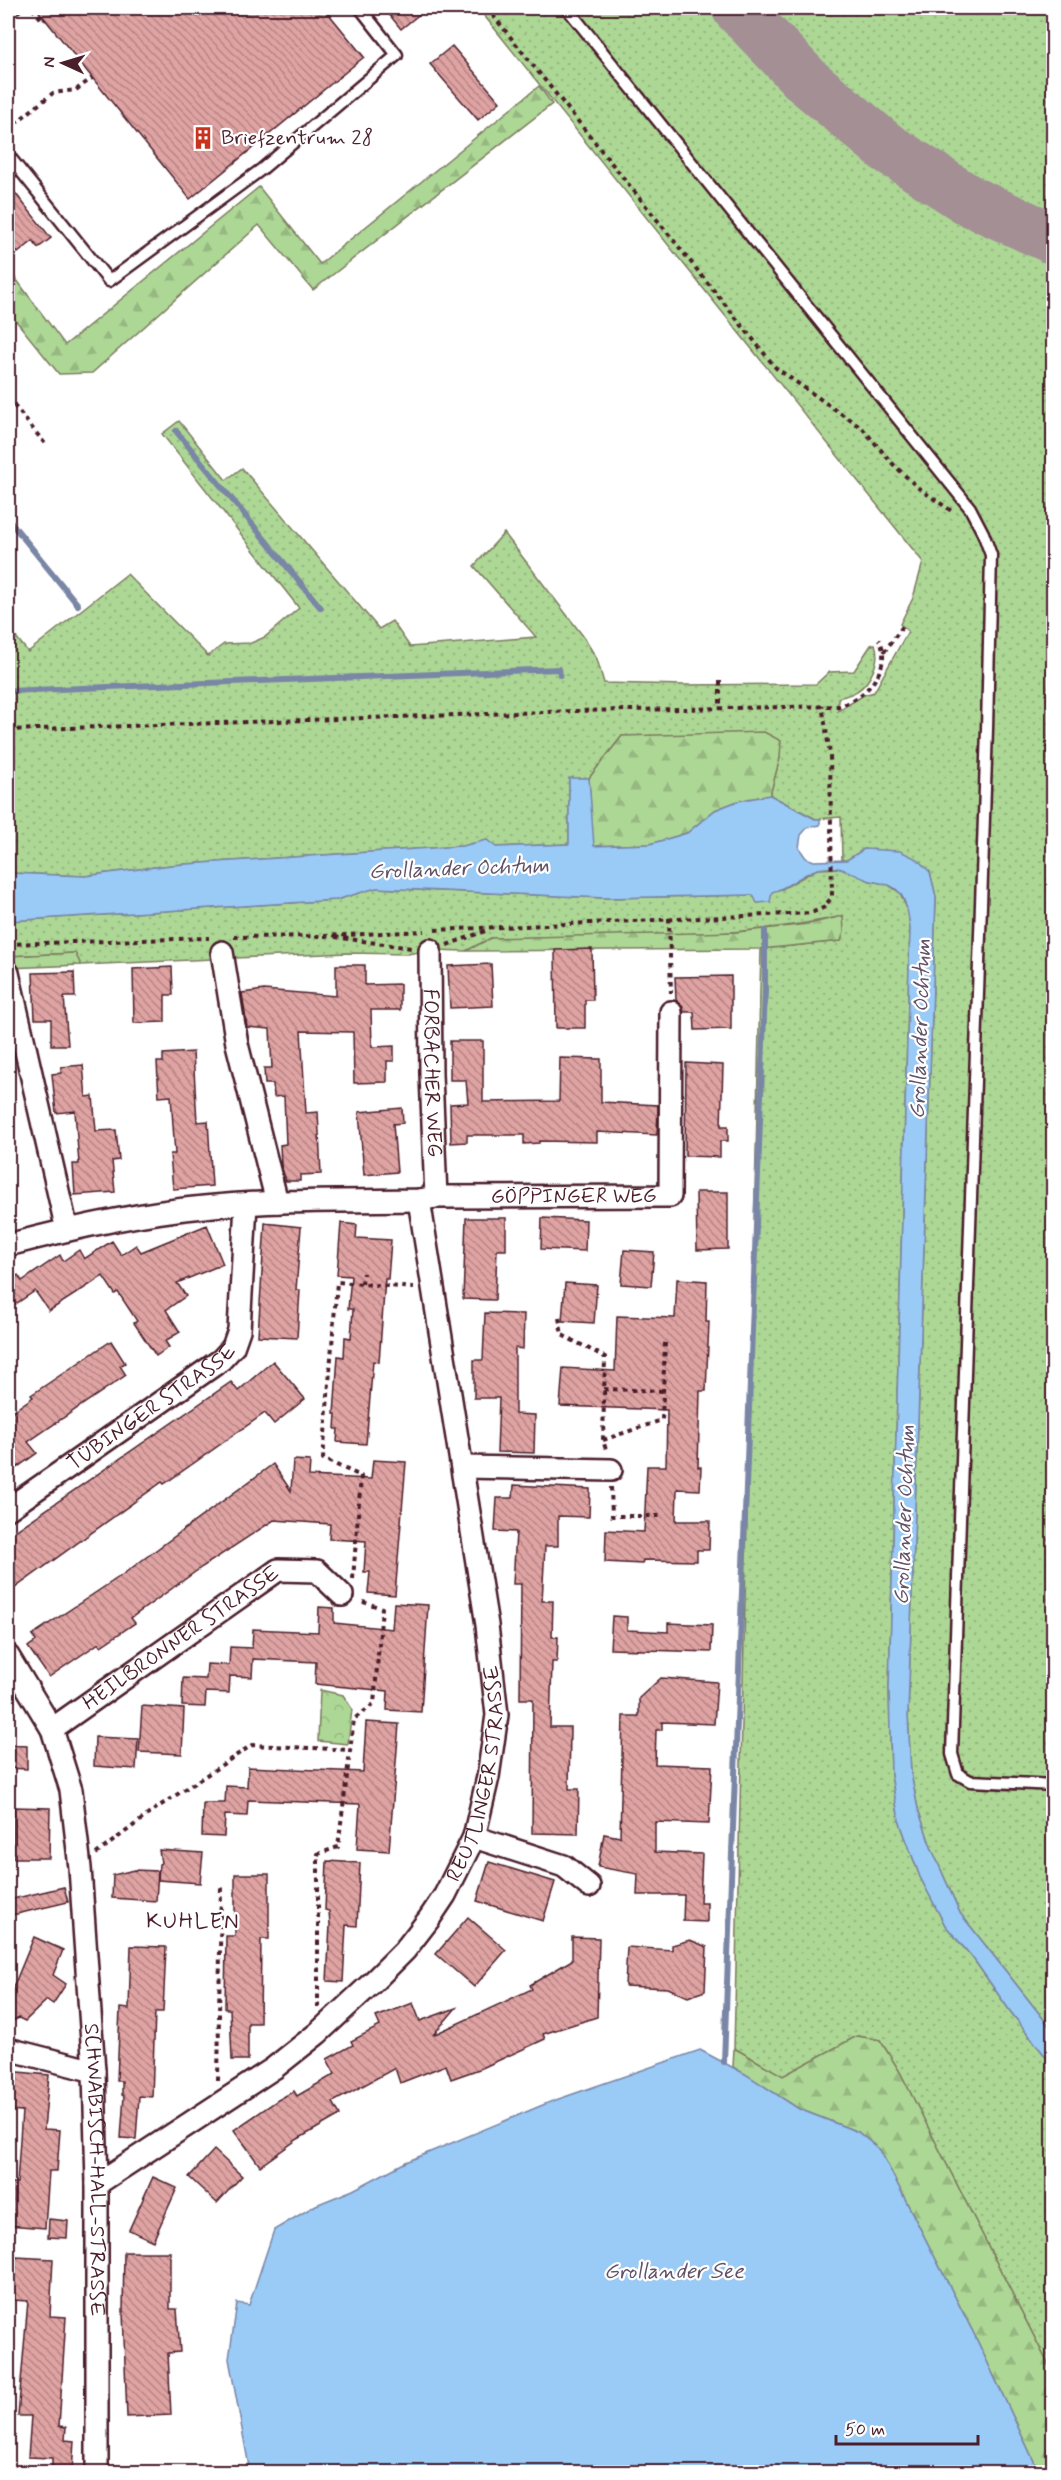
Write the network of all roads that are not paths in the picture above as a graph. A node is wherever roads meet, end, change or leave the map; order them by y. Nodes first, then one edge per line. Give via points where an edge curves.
1 (360, 8) edge
2 (567, 8) edge
3 (8, 155) edge
4 (222, 942) road end
5 (430, 950) road end
6 (8, 972) edge
7 (671, 1012) road end
8 (427, 1198) junction
9 (277, 1202) junction
10 (246, 1204) junction
11 (67, 1230) junction
12 (8, 1245) edge
13 (463, 1467) junction
14 (611, 1470) road end
15 (8, 1509) edge
16 (349, 1593) road end
17 (8, 1656) edge
18 (17, 1692) edge
19 (52, 1729) junction
20 (1053, 1785) edge
21 (474, 1837) junction
22 (589, 1886) dead end
23 (8, 2049) edge
24 (94, 2071) junction
25 (97, 2184) junction
26 (97, 2472) edge

1 - 3 lane via 398,56 262,169 109,281
2 - 20 lane via 970,508 991,555 952,1754 958,1774 970,1781
4 - 9 street via 237,1044
5 - 8 street, FORBACHER WEG
6 - 11 street
7 - 8 street, GÖPPINGER WEG via 670,1196
8 - 9 street
8 - 13 street, REUTLINGER STRASSE via 435,1289
9 - 10 street
10 - 11 street via 135,1215
10 - 15 street, TÜBINGER STRASSE via 238,1330 233,1347 221,1360
11 - 12 street
13 - 14 street
13 - 21 street, REUTLINGER STRASSE via 497,1715
16 - 19 street, HEILBRONNER STRASSE via 317,1571 278,1570
17 - 18 street, SCHWÄBISCH-HALL-STRASSE
18 - 19 street, SCHWÄBISCH-HALL-STRASSE
19 - 24 street, SCHWÄBISCH-HALL-STRASSE via 71,1790
21 - 22 street via 564,1866
21 - 25 street, REUTLINGER STRASSE via 445,1895 417,1935 318,2033 274,2068
23 - 24 street
24 - 25 street, SCHWÄBISCH-HALL-STRASSE
25 - 26 street, SCHWÄBISCH-HALL-STRASSE

